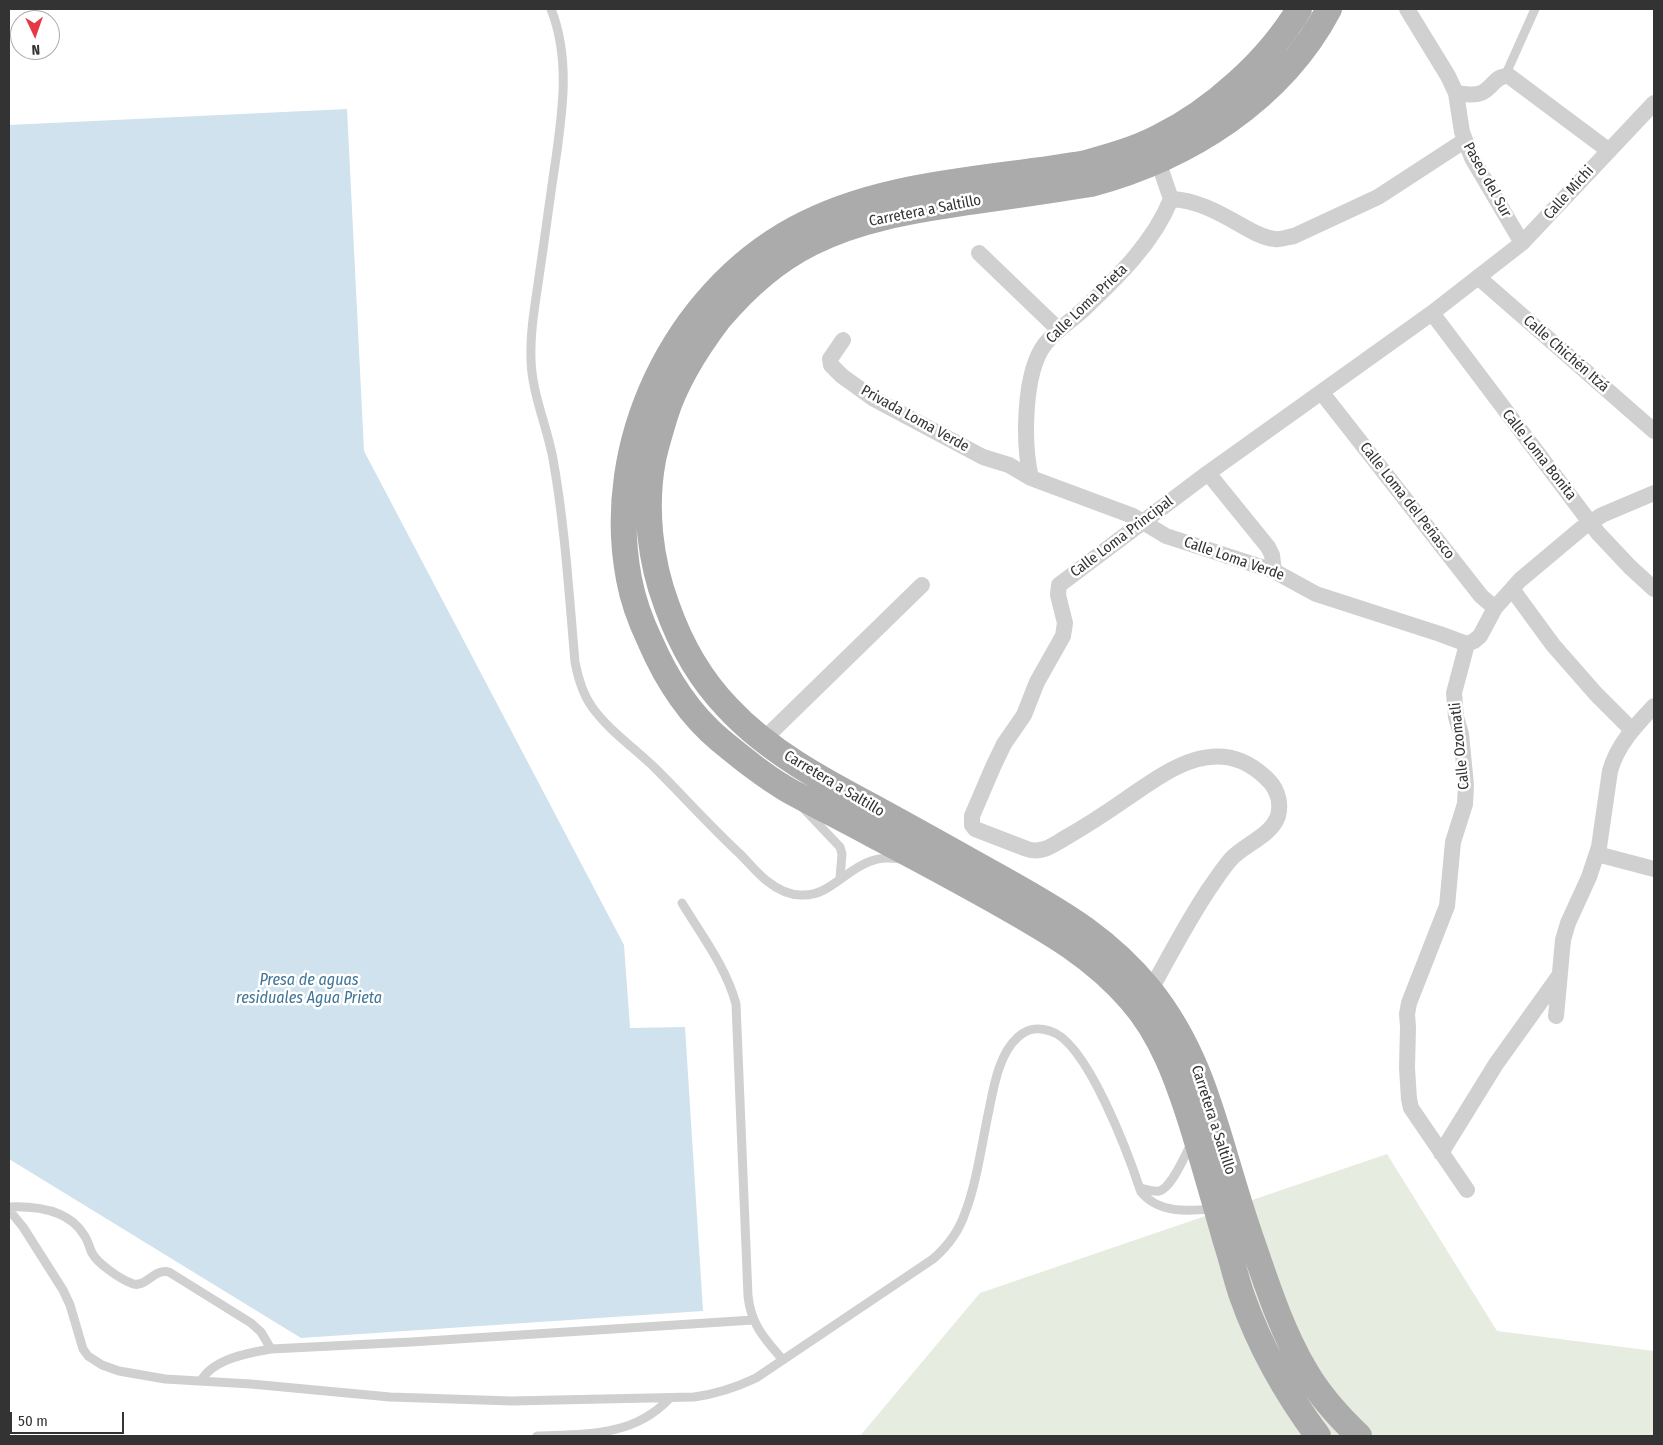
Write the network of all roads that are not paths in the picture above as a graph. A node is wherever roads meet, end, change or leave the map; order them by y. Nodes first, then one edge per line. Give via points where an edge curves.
1 (551, 9) edge
2 (1299, 9) edge
3 (1329, 9) edge
4 (1407, 9) edge
5 (1535, 9) edge
6 (1505, 76) junction
7 (1456, 93) junction
8 (1652, 111) edge
9 (1464, 141) junction
10 (1608, 150) junction
11 (1158, 161) junction
12 (1171, 198) junction
13 (1522, 243) junction
14 (979, 253) dead end
15 (1478, 277) junction
16 (1432, 313) junction
17 (1058, 329) junction
18 (843, 340) dead end
19 (1322, 392) junction
20 (1654, 431) edge
21 (1208, 472) junction
22 (1031, 478) junction
23 (1654, 493) edge
24 (1590, 521) junction
25 (1144, 522) junction
26 (1274, 571) junction
27 (922, 585) dead end
28 (1512, 589) junction
29 (1654, 590) edge
30 (1495, 608) junction
31 (1467, 644) junction
32 (1654, 706) edge
33 (1632, 730) junction
34 (764, 739) junction
35 (788, 789) junction
36 (1597, 854) junction
37 (919, 859) junction
38 (1654, 869) edge
39 (840, 878) junction
40 (682, 903) dead end
41 (1558, 976) junction
42 (1150, 991) junction
43 (1556, 1016) dead end
44 (1195, 1135) junction
45 (1441, 1153) junction
46 (1140, 1188) junction
47 (1467, 1190) dead end
48 (1217, 1208) junction
49 (9, 1209) edge
50 (753, 1320) junction
51 (271, 1349) junction
52 (783, 1360) junction
53 (201, 1381) junction
54 (669, 1399) junction
55 (537, 1436) edge
56 (1318, 1436) edge
57 (1359, 1436) edge

1 - 39 lane via 558,26 562,53 562,113 530,344 535,389 553,457 561,508 578,678 592,707 609,727 656,769 767,881 790,894 802,896 824,891
2 - 35 main road, Carretera a Saltillo via 1273,47 1235,84 1188,120 1159,137 1086,162 915,188 819,217 794,229 737,269 686,328 648,398 628,461 623,523 629,581 648,638 676,690 715,736
3 - 11 main road, Carretera a Saltillo via 1294,61 1254,102 1197,142
4 - 7 street, Paseo del Sur
5 - 6 lane
6 - 7 street via 1481,93
6 - 10 street
7 - 9 street, Paseo del Sur
8 - 10 street, Calle Michi
9 - 12 street via 1362,206 1294,236 1275,239 1263,236 1194,202
9 - 13 street, Paseo del Sur
10 - 13 street, Calle Michi
11 - 12 street
11 - 34 main road, Carretera a Saltillo via 1091,184 912,211 831,234 779,262 752,284 730,306 703,342 669,403 656,448 649,490 652,551 662,594 685,647 731,712
12 - 17 street, Calle Loma Prieta via 1148,241 1084,310
13 - 15 street, Calle Michi
14 - 17 street
15 - 16 street, Calle Loma Principal
15 - 20 street, Calle Chichén Itzá
16 - 19 street, Calle Loma Principal
16 - 24 street, Calle Loma Bonita
17 - 22 street, Calle Loma Prieta via 1044,346 1032,378 1026,442
18 - 22 street, Privada Loma Verde via 830,363 851,383 874,399
19 - 21 street, Calle Loma Principal
19 - 30 street, Calle Loma del Peñasco via 1481,596
21 - 25 street, Calle Loma Principal
21 - 26 street via 1268,547
22 - 25 street, Calle Loma Verde
23 - 24 street
24 - 28 street
24 - 29 street, Calle Loma Bonita
25 - 26 street, Calle Loma Verde via 1166,536
25 - 42 street, Calle Loma Principal via 1059,585 1058,595 1065,623 1063,636 1037,682 1024,715 1004,744 971,820 978,831 1032,851 1048,848 1088,825 1178,765 1206,757 1224,756 1249,764 1273,783 1279,806 1273,825 1232,858 1221,872 1198,905
26 - 31 street, Calle Loma Verde via 1316,594
27 - 34 street
28 - 30 street
28 - 33 street via 1553,645
30 - 31 street via 1480,636
31 - 45 street, Calle Ozomatli via 1454,693 1466,784 1465,804 1453,842 1447,906 1407,1014 1409,1099 1414,1114
32 - 33 street
33 - 36 street via 1618,750 1610,771
34 - 42 main road, Carretera a Saltillo via 825,781 1063,913 1111,949
35 - 37 main road, Carretera a Saltillo
35 - 39 lane via 840,847
36 - 38 street
36 - 41 street via 1563,940
37 - 39 lane via 876,859
37 - 44 main road, Carretera a Saltillo via 1072,946 1114,982 1135,1004 1170,1063
40 - 50 lane via 723,968 736,1004 748,1296
41 - 43 street
41 - 45 street via 1496,1064
42 - 57 main road, Carretera a Saltillo via 1172,1021 1203,1083 1235,1191 1283,1327 1306,1373 1342,1420
44 - 46 lane via 1164,1188 1155,1191
44 - 48 main road, Carretera a Saltillo
45 - 47 street, Calle Ozomatli
46 - 48 lane via 1146,1198 1172,1209
46 - 52 lane via 1117,1129 1076,1052 1053,1032 1042,1028 1029,1029 1005,1054 996,1078 970,1197 951,1241 933,1259
48 - 56 main road, Carretera a Saltillo via 1242,1295 1260,1340 1300,1412
49 - 51 lane via 35,1208 63,1216 82,1232 92,1254 100,1262 133,1284 140,1284 159,1272 169,1272 252,1323 262,1332
49 - 53 lane via 63,1290 88,1356 102,1366 120,1371 164,1379
50 - 51 lane
50 - 52 lane
51 - 53 lane via 216,1365
52 - 54 lane via 734,1388 714,1394
53 - 54 lane via 390,1397 512,1401
54 - 55 lane via 646,1418 620,1429 598,1434

